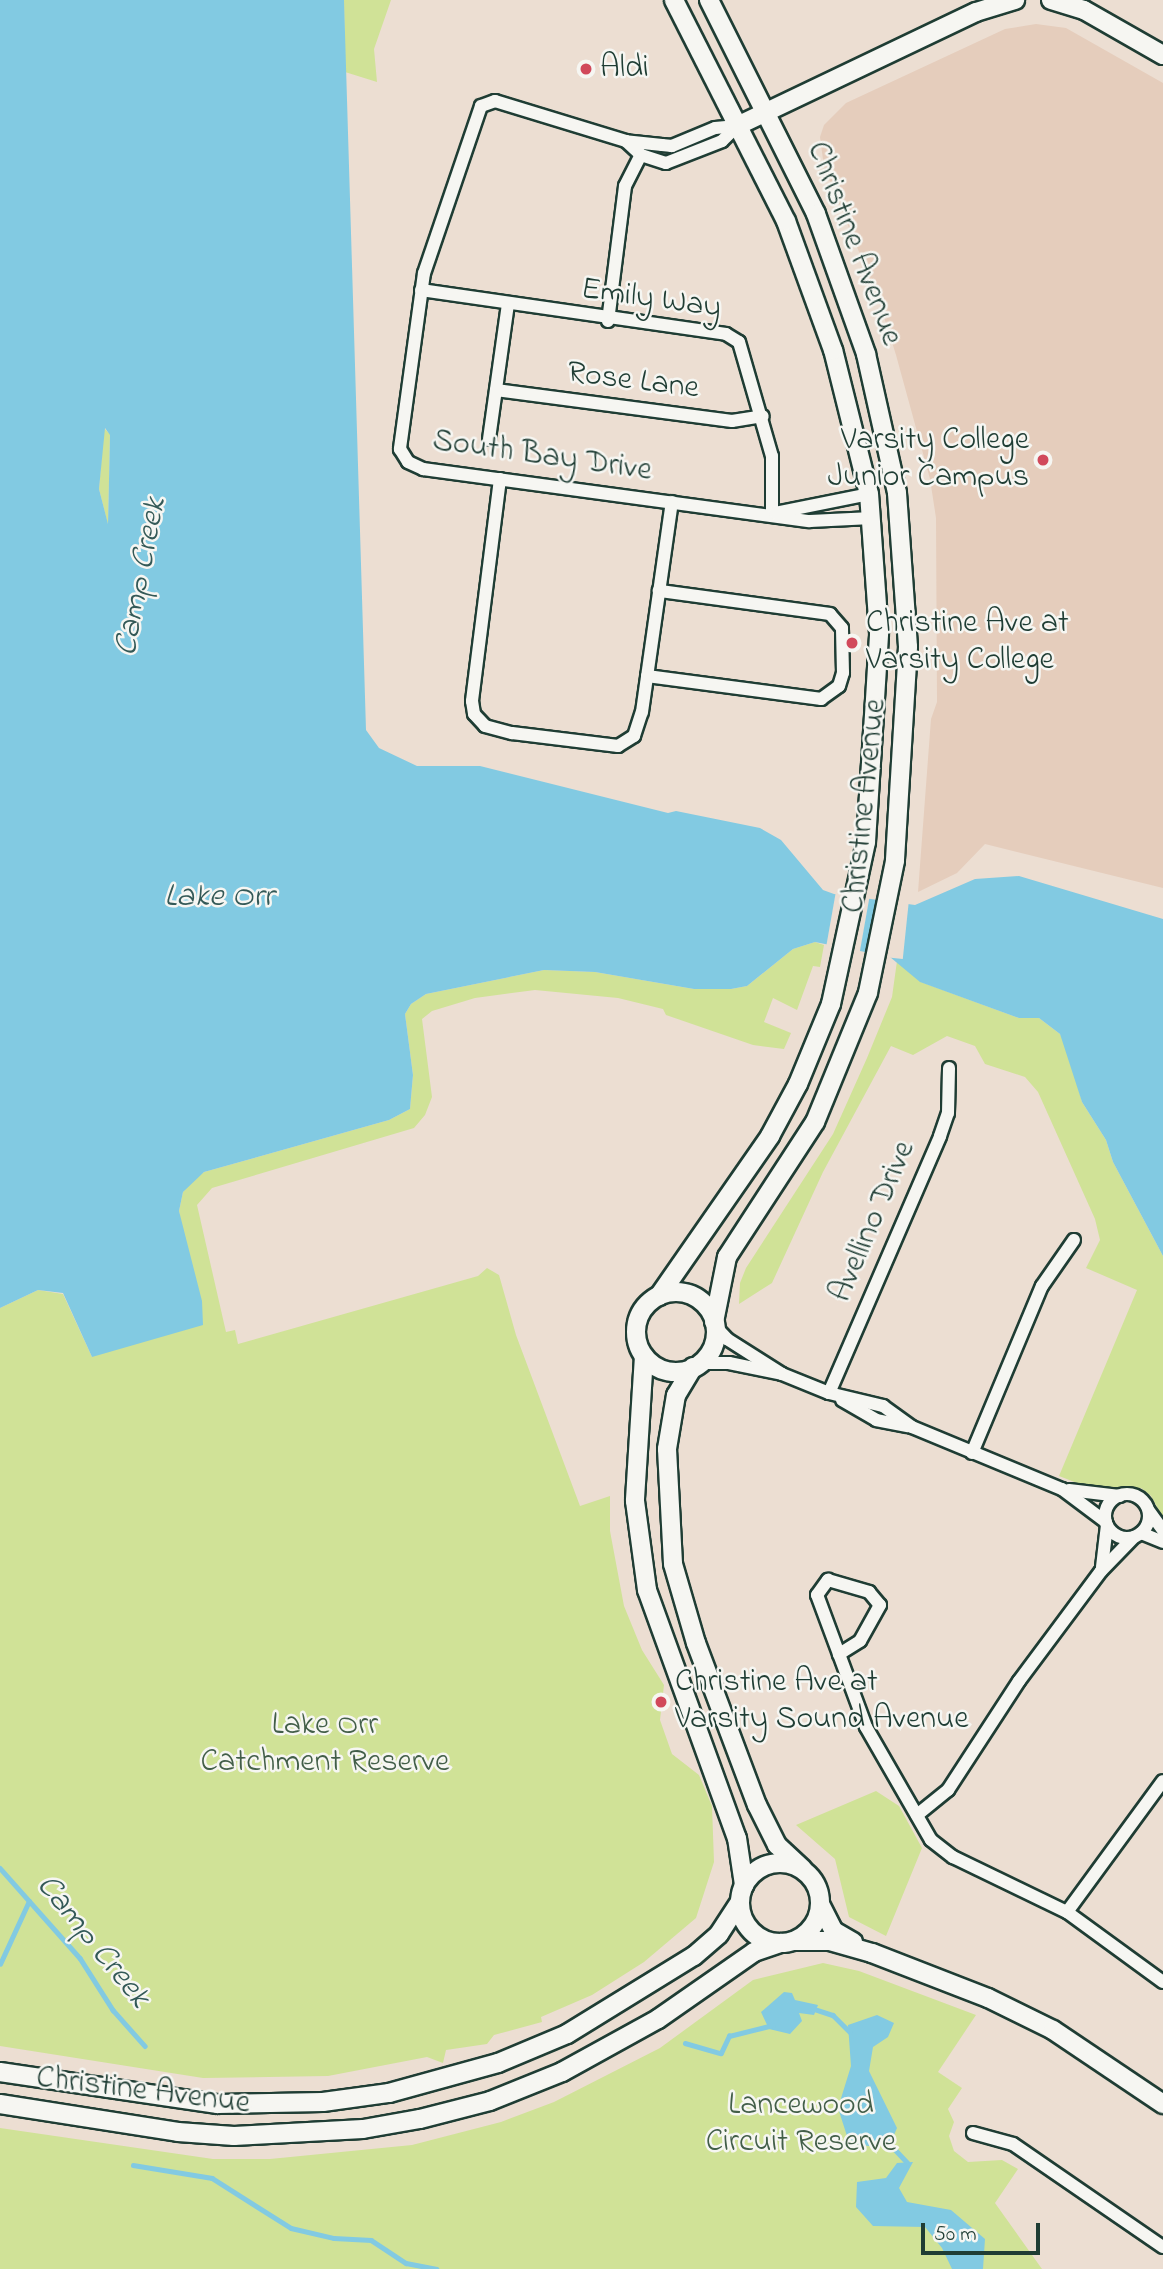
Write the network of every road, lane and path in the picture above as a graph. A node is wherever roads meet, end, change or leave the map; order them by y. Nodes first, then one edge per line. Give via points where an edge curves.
1 (674, 0) edge
2 (709, 0) edge
3 (1015, 0) edge
4 (1051, 0) edge
5 (1163, 55) edge
6 (766, 115) junction
7 (737, 126) junction
8 (626, 141) junction
9 (641, 155) junction
10 (421, 290) junction
11 (508, 304) junction
12 (608, 320) junction
13 (496, 390) junction
14 (764, 416) junction
15 (489, 439) dead end
16 (500, 479) junction
17 (897, 493) junction
18 (869, 495) junction
19 (672, 502) junction
20 (900, 513) junction
21 (772, 514) junction
22 (872, 518) junction
23 (659, 591) junction
24 (648, 676) junction
25 (949, 1068) dead end
26 (1074, 1240) dead end
27 (659, 1296) junction
28 (715, 1324) junction
29 (644, 1356) junction
30 (697, 1365) junction
31 (782, 1374) junction
32 (829, 1393) junction
33 (972, 1453) junction
34 (1062, 1489) junction
35 (1120, 1496) junction
36 (1147, 1508) junction
37 (1106, 1523) junction
38 (1163, 1530) edge
39 (1138, 1535) junction
40 (1163, 1542) edge
41 (1101, 1571) junction
42 (839, 1654) junction
43 (1163, 1781) edge
44 (918, 1815) junction
45 (803, 1870) junction
46 (742, 1893) junction
47 (820, 1904) junction
48 (1067, 1912) junction
49 (787, 1942) junction
50 (872, 1953) junction
51 (1163, 1982) edge
52 (0, 2072) edge
53 (0, 2104) edge
54 (1163, 2104) edge
55 (973, 2133) dead end
56 (1163, 2247) edge

1 - 7 main road, Christine Avenue
2 - 6 main road, Christine Avenue
3 - 6 main road via 976,12
4 - 5 main road via 1084,10
6 - 7 main road
6 - 17 main road, Christine Avenue via 840,276 866,354
7 - 8 street, South Bay Drive via 715,128 672,146
7 - 9 street via 722,141 681,160 666,163
7 - 18 main road, Christine Avenue via 806,272 844,387
8 - 9 street, South Bay Drive
8 - 10 street, South Bay Drive via 495,101 481,106
9 - 12 street via 625,186
10 - 11 street, Emily Way
10 - 16 street, South Bay Drive via 400,449 408,462 424,469
11 - 12 street, Emily Way
11 - 13 street
12 - 14 street, Emily Way via 726,334 739,342
13 - 14 street, Rose Lane via 732,421
13 - 15 street
14 - 21 street, Emily Way via 773,468
16 - 19 street, South Bay Drive
16 - 24 street via 474,714 485,726 512,733 618,746 634,736
17 - 18 main road
17 - 20 main road, Christine Avenue
18 - 21 street, South Bay Drive
18 - 22 main road, Christine Avenue
19 - 21 street, South Bay Drive
19 - 23 street
20 - 22 main road
20 - 28 main road, Christine Avenue via 908,669 892,886 875,971 815,1122 727,1257
21 - 22 street, South Bay Drive via 810,521
22 - 27 main road, Christine Avenue via 878,663 860,879 842,964 818,1039 785,1109
23 - 24 street
23 - 24 street via 830,614 842,628 843,673 839,686 821,699
25 - 32 street, Avellino Drive via 948,1113 940,1136
26 - 33 street via 1041,1286
27 - 28 main road via 693,1296 710,1311
27 - 29 main road, Christine Avenue via 643,1310 636,1327
28 - 30 main road, Christine Avenue via 713,1347
28 - 31 street via 727,1339
29 - 30 main road via 667,1370
29 - 46 main road, Christine Avenue via 635,1502 647,1590 737,1838
30 - 31 street via 729,1363
30 - 45 main road, Christine Avenue via 676,1395 667,1449 673,1564 696,1643 757,1805 777,1845
31 - 32 street
32 - 33 street via 876,1420 912,1427
33 - 34 street
34 - 35 street
34 - 37 street
35 - 36 street via 1132,1495
35 - 37 street via 1106,1509
36 - 38 street
36 - 39 street via 1148,1521
37 - 39 street via 1115,1535
37 - 41 street
39 - 40 street
39 - 41 street
41 - 44 street via 1019,1681 948,1790
42 - 42 street via 817,1595 828,1580 869,1592 880,1605 860,1641
42 - 44 street via 866,1727 889,1763 898,1790
43 - 48 street
44 - 48 street via 941,1850
45 - 46 main road via 777,1863 764,1866
45 - 47 main road via 819,1890
46 - 49 main road via 748,1928 768,1941
46 - 52 main road, Christine Avenue via 719,1934 694,1956 567,2034 498,2063 389,2093 323,2102 218,2104
47 - 49 main road via 813,1926
47 - 50 main road via 834,1931
48 - 51 street
49 - 50 main road via 830,1941
49 - 53 main road, Christine Avenue via 754,1952 658,2019 562,2072 490,2101 420,2119 326,2133 234,2136 177,2132
50 - 54 main road via 1031,2018
55 - 56 street via 1013,2144

